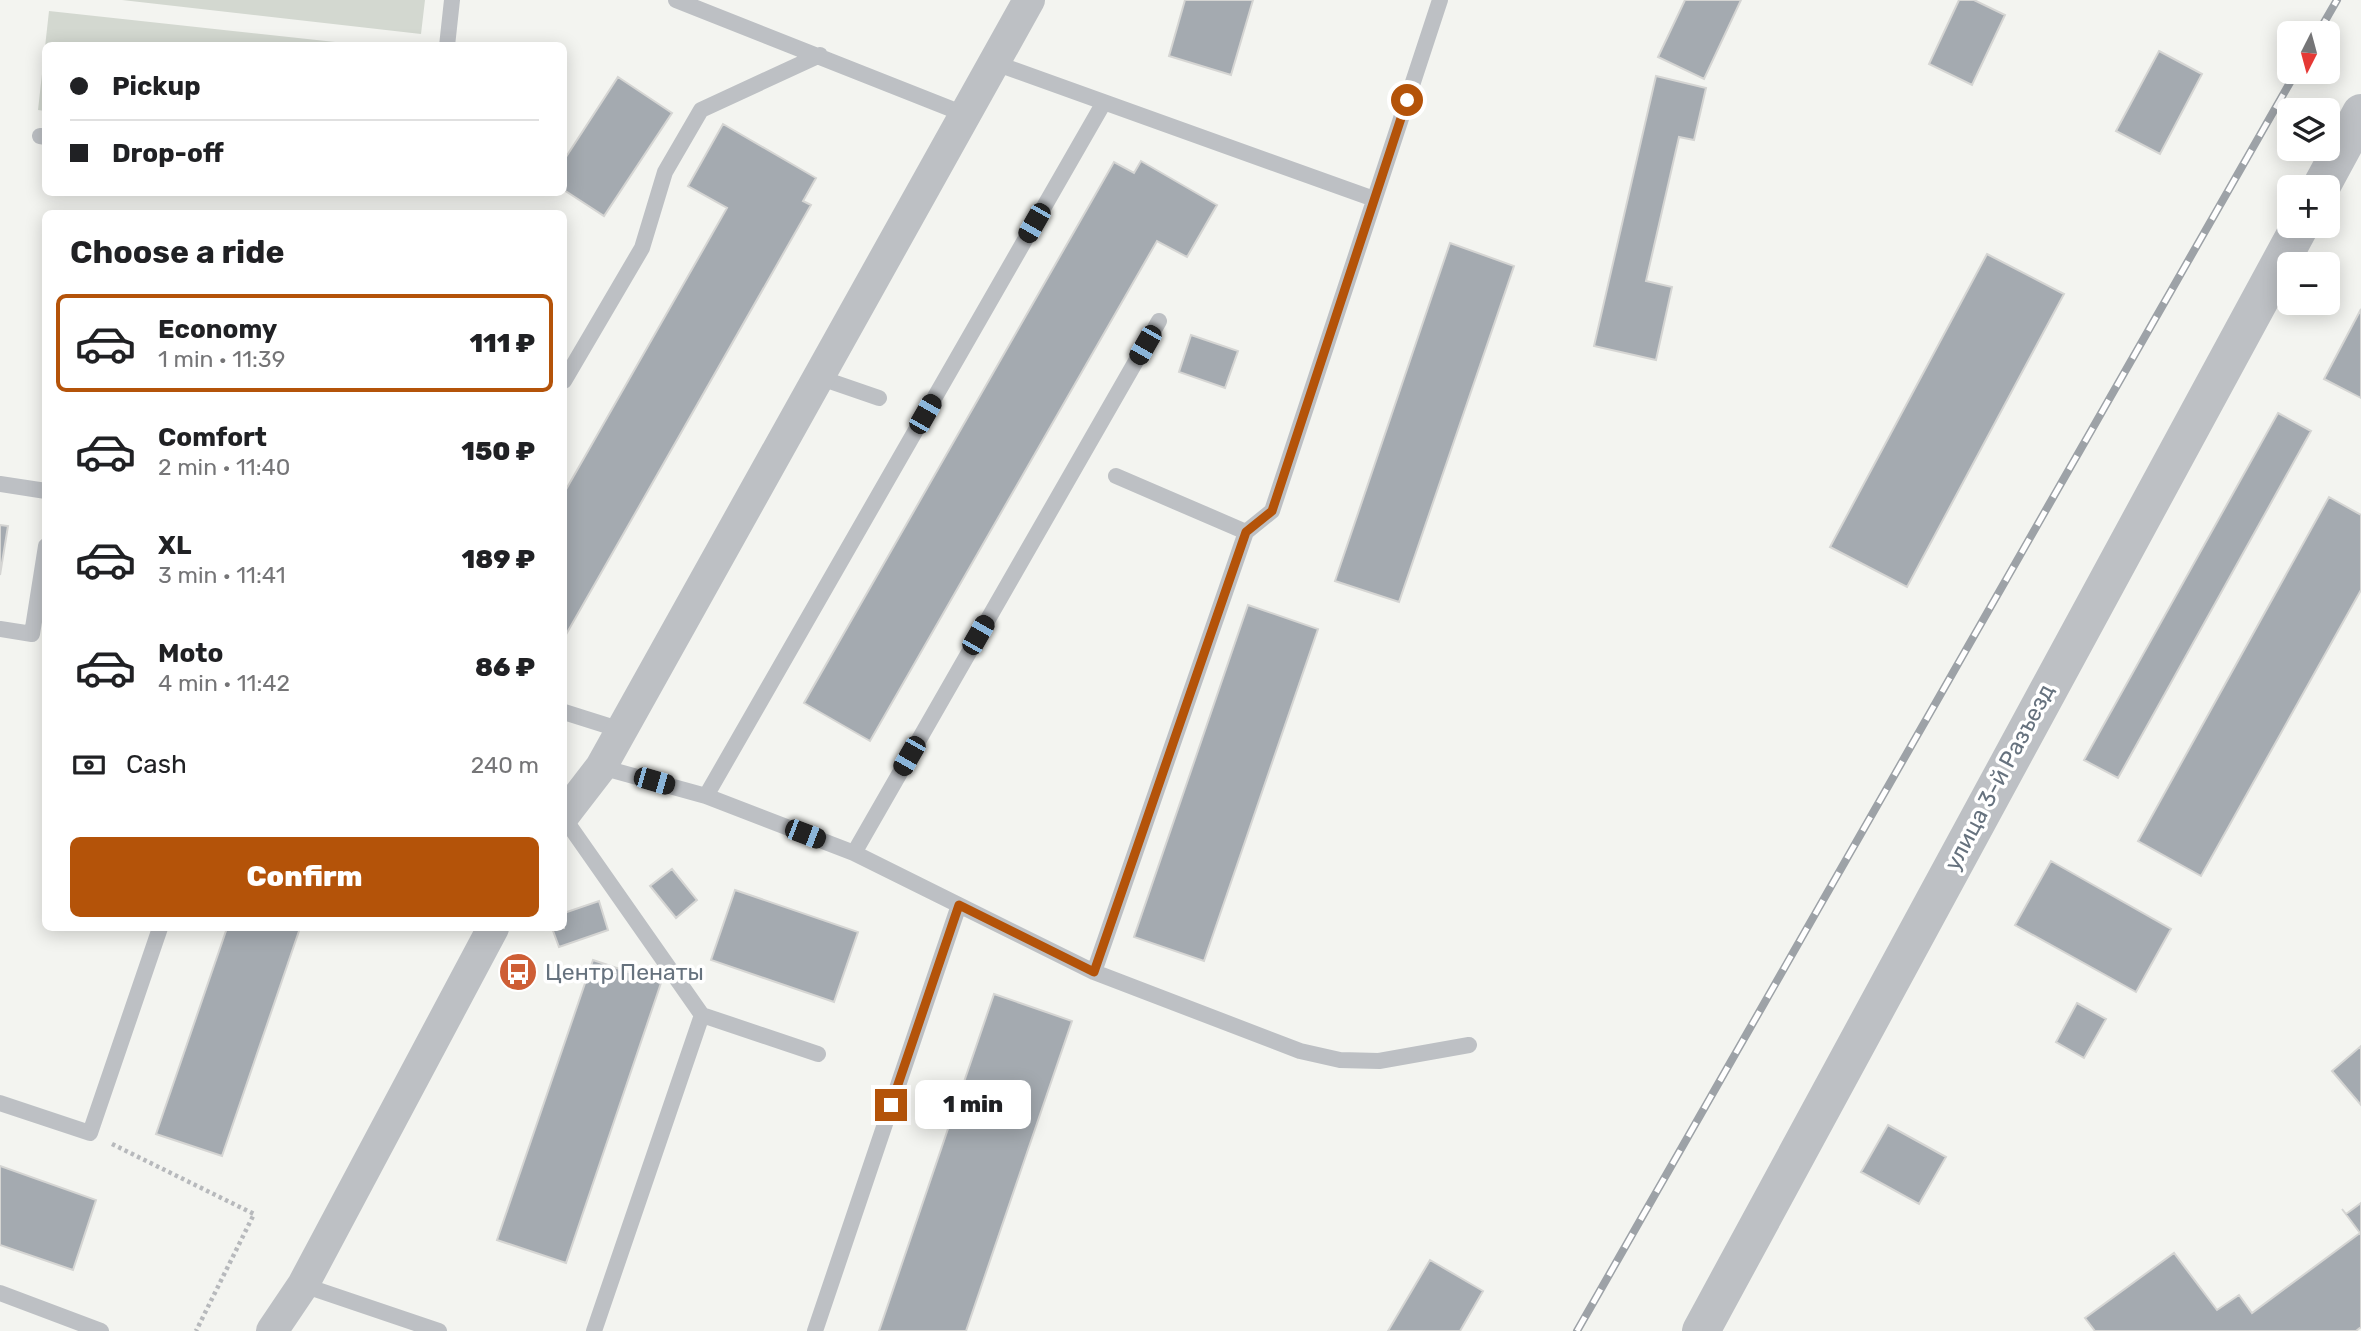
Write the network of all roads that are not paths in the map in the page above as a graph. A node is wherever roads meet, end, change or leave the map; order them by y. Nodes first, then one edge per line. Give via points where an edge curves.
1 (452, 0) edge
2 (676, 0) edge
3 (1029, 0) edge
4 (1440, 0) edge
5 (447, 42) edge
6 (820, 55) junction
7 (992, 62) junction
8 (1102, 104) junction
9 (2361, 113) edge
10 (964, 114) junction
11 (2327, 175) edge
12 (1374, 199) junction
13 (2293, 238) edge
14 (1158, 321) dead end
15 (567, 375) edge
16 (818, 377) junction
17 (879, 398) dead end
18 (1116, 476) dead end
19 (0, 484) edge
20 (42, 490) edge
21 (1246, 532) junction
22 (42, 571) edge
23 (0, 629) edge
24 (567, 713) edge
25 (621, 730) junction
26 (601, 767) junction
27 (706, 796) junction
28 (567, 812) edge
29 (567, 820) edge
30 (854, 853) junction
31 (959, 905) junction
32 (159, 931) edge
33 (491, 931) edge
34 (1094, 972) junction
35 (702, 1015) junction
36 (1469, 1045) dead end
37 (818, 1054) dead end
38 (0, 1103) edge
39 (303, 1285) junction
40 (0, 1293) edge
41 (389, 1314) junction
42 (101, 1331) edge
43 (272, 1331) edge
44 (383, 1331) edge
45 (439, 1331) edge
46 (594, 1331) edge
47 (815, 1331) edge
48 (1701, 1331) edge

1 - 5 lane
2 - 6 lane
3 - 7 street
4 - 12 lane
6 - 10 lane
6 - 15 lane via 701,110 665,172 642,248
7 - 8 lane
7 - 10 street
8 - 12 lane
8 - 27 lane
9 - 11 street
10 - 16 street
12 - 21 lane via 1272,511
13 - 48 street, улица 3-й Разъезд
14 - 30 lane
16 - 17 lane
16 - 25 street
18 - 21 lane
19 - 20 lane
21 - 34 lane
22 - 23 lane via 32,634
24 - 25 lane
25 - 26 street
26 - 27 lane
26 - 28 street
27 - 30 lane
29 - 35 lane
30 - 31 lane
31 - 34 lane
31 - 47 lane
32 - 38 lane via 90,1133
33 - 39 street
34 - 36 lane via 1300,1051 1340,1060 1379,1061
35 - 37 lane
35 - 46 lane
39 - 41 lane
39 - 43 street
40 - 42 lane
41 - 44 lane
41 - 45 lane

